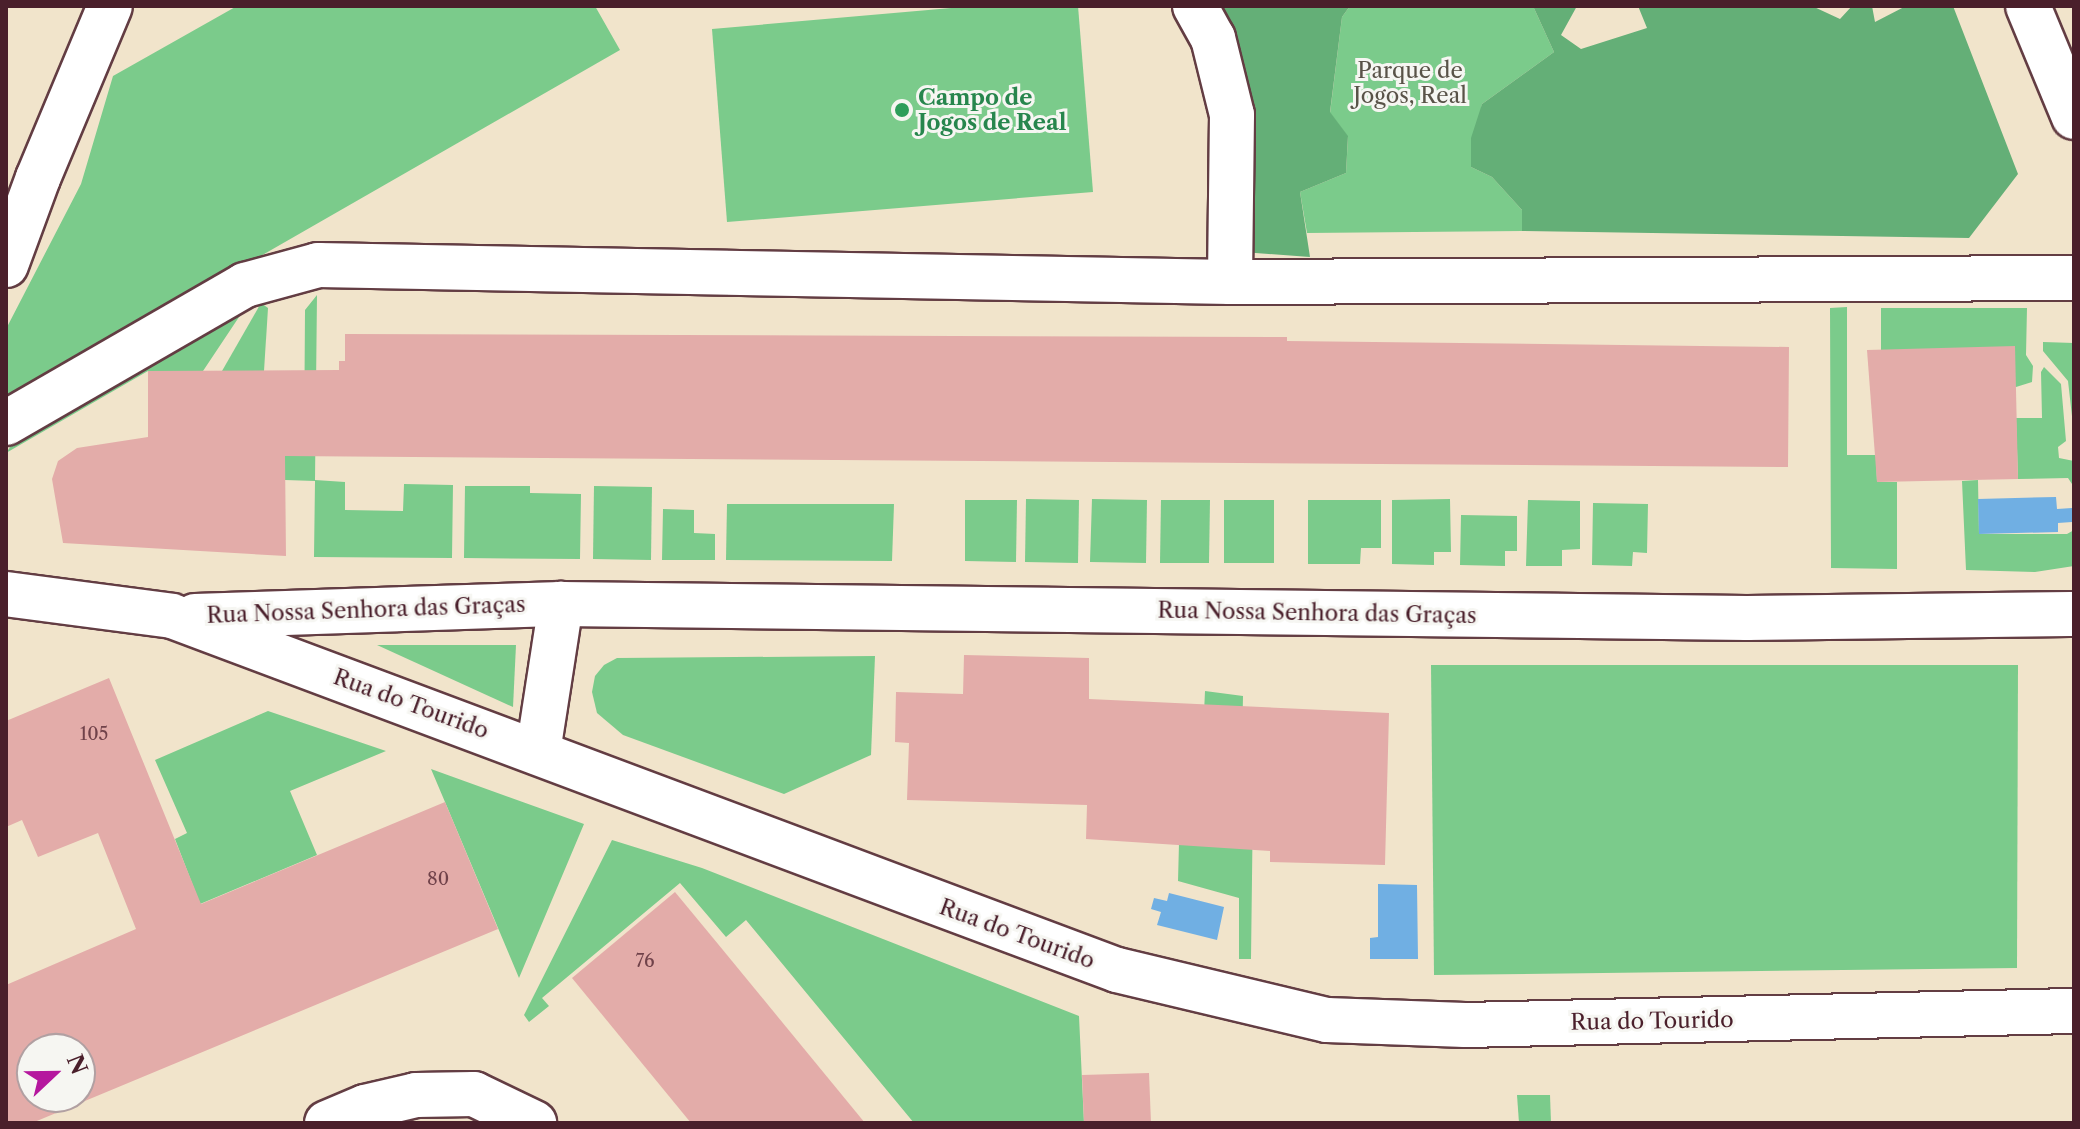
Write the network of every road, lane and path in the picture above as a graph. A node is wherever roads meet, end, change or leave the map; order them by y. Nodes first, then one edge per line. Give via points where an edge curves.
1 (110, 6) edge
2 (1195, 6) edge
3 (2028, 6) edge
4 (2074, 117) edge
5 (6, 265) edge
6 (2074, 278) edge
7 (1230, 282) junction
8 (6, 423) edge
9 (7, 587) edge
10 (561, 604) junction
11 (2074, 614) edge
12 (172, 616) junction
13 (538, 752) junction
14 (2074, 1011) edge
15 (327, 1123) edge
16 (534, 1123) edge

1 - 5 street
2 - 7 street via 1213,38 1232,115
3 - 4 street
6 - 7 street
7 - 8 street via 318,265 245,285
9 - 12 street, Rua do Tourido
10 - 11 street, Rua Nossa Senhora das Graças via 1747,618
10 - 12 street, Rua Nossa Senhora das Graças
10 - 13 street, Rua Nossa Senhora das Graças
12 - 13 street, Rua do Tourido
13 - 14 street, Rua do Tourido via 1117,970 1327,1020 1465,1025
15 - 16 street via 416,1095 474,1094

